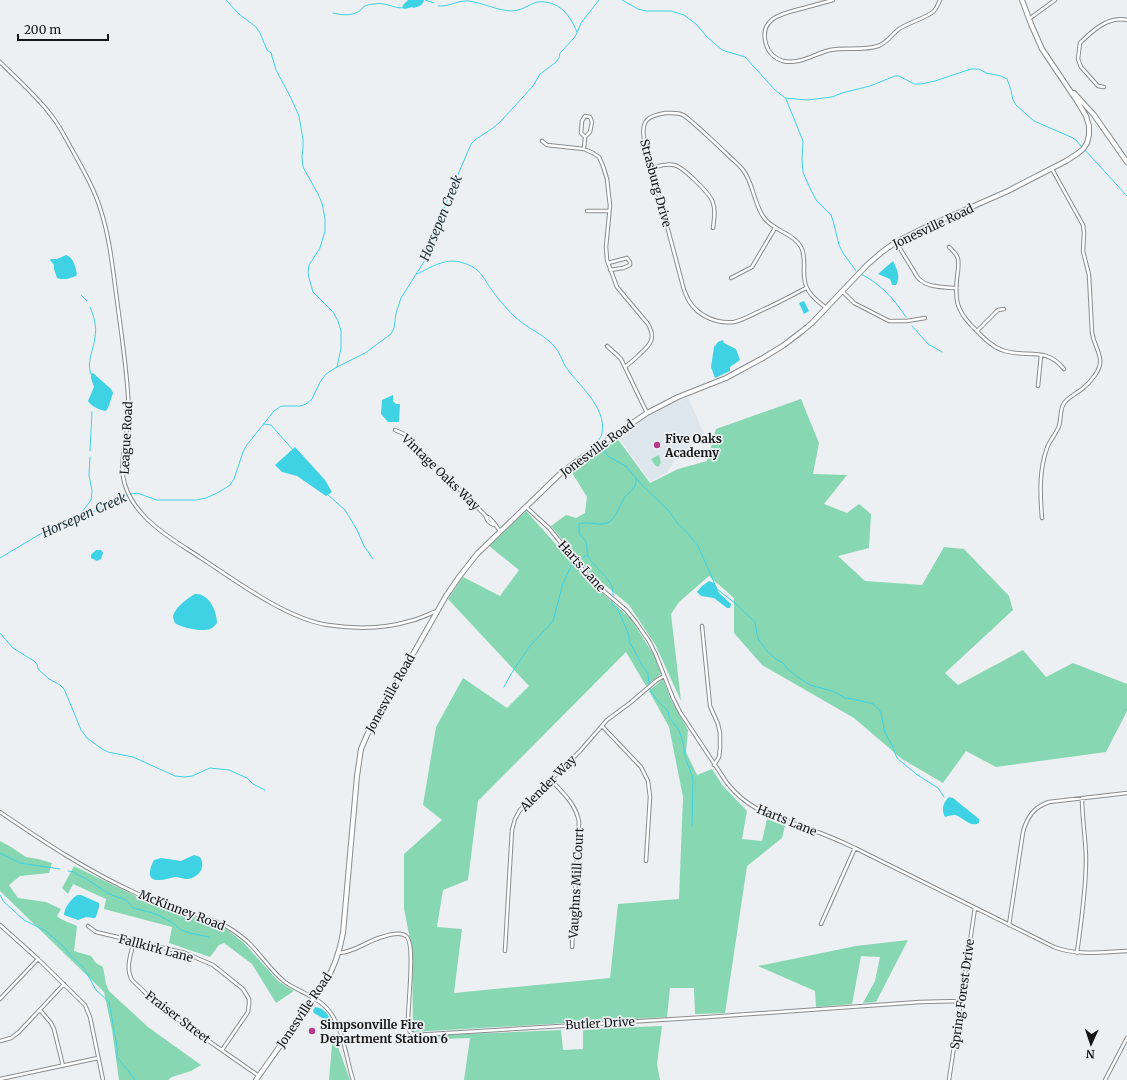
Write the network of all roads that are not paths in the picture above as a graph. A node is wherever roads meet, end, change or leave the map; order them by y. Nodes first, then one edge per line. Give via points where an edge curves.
1 (833, 0) edge
2 (940, 0) edge
3 (1022, 0) edge
4 (1056, 0) edge
5 (1029, 19) junction
6 (1127, 20) edge
7 (0, 62) edge
8 (1104, 87) dead end
9 (1069, 89) junction
10 (1089, 109) junction
11 (1084, 112) junction
12 (585, 137) junction
13 (542, 141) dead end
14 (584, 149) junction
15 (1127, 162) edge
16 (652, 168) junction
17 (1051, 168) junction
18 (587, 210) dead end
19 (609, 211) junction
20 (713, 228) dead end
21 (775, 228) junction
22 (896, 242) junction
23 (950, 247) dead end
24 (608, 263) junction
25 (610, 270) junction
26 (730, 278) dead end
27 (806, 288) junction
28 (956, 288) junction
29 (842, 290) junction
30 (826, 308) junction
31 (1004, 309) dead end
32 (926, 318) dead end
33 (978, 331) junction
34 (607, 346) dead end
35 (1041, 354) junction
36 (625, 368) junction
37 (1064, 369) dead end
38 (1038, 386) dead end
39 (647, 413) junction
40 (395, 430) dead end
41 (526, 506) junction
42 (1042, 518) dead end
43 (500, 531) junction
44 (437, 610) junction
45 (702, 626) dead end
46 (664, 676) junction
47 (602, 726) junction
48 (714, 765) junction
49 (550, 780) junction
50 (1127, 793) edge
51 (1082, 798) junction
52 (0, 812) edge
53 (854, 848) junction
54 (646, 861) dead end
55 (975, 908) junction
56 (821, 924) dead end
57 (0, 925) edge
58 (1009, 925) junction
59 (88, 926) dead end
60 (134, 941) junction
61 (572, 947) dead end
62 (505, 951) dead end
63 (1127, 951) edge
64 (339, 953) junction
65 (1077, 953) junction
66 (38, 959) junction
67 (64, 984) junction
68 (314, 998) junction
69 (0, 999) edge
70 (960, 1002) junction
71 (40, 1010) junction
72 (1127, 1038) edge
73 (0, 1041) edge
74 (222, 1050) junction
75 (98, 1058) junction
76 (63, 1066) junction
77 (0, 1078) edge
78 (258, 1078) edge
79 (103, 1080) edge
80 (353, 1080) edge
81 (949, 1080) edge
82 (1105, 1080) edge

1 - 2 street via 773,18 765,35 766,44 774,57 793,62 829,50 878,46 898,29 934,11
3 - 5 street, Jonesville Road
4 - 5 street
5 - 9 street, Jonesville Road via 1042,49
6 - 8 street via 1110,20 1080,43 1078,59 1081,67 1098,86
7 - 44 street, League Road via 55,120 89,181 102,212 112,262 126,364 128,414 122,468 128,492 140,511 176,541 260,596 306,619 328,625 371,628 408,622
9 - 10 street
9 - 11 street, Jonesville Road
10 - 11 street
10 - 15 street
11 - 17 street, Jonesville Road via 1089,130 1087,143 1077,154
12 - 12 street via 590,132 592,122 590,117 585,116 581,133
12 - 14 street
13 - 14 street via 547,145
14 - 19 street via 599,157 604,166
16 - 20 street via 674,164 697,182 710,195 713,203
16 - 21 street, Strasburg Drive via 644,138 646,122 655,115 684,115 743,170 762,215
16 - 27 street, Strasburg Drive via 684,290 697,311 715,320 733,322 756,314
17 - 22 street, Jonesville Road via 995,198 929,225
17 - 42 street via 1083,225 1083,252 1089,275 1092,332 1100,361 1088,384 1062,406 1059,426 1048,446 1042,468
18 - 19 street
19 - 24 street via 606,247
21 - 26 street via 752,267
21 - 27 street, Strasburg Drive via 799,243 804,259
22 - 28 street via 922,282 931,286
22 - 29 street, Jonesville Road via 877,256
23 - 28 street via 958,258
24 - 25 street
24 - 25 street via 627,258 630,262 630,265 623,268
25 - 36 street via 617,287 651,330 652,341 649,346
27 - 30 street
28 - 33 street via 958,308 964,318
29 - 30 street, Jonesville Road
29 - 32 street via 854,302 889,321
30 - 39 street, Jonesville Road via 801,332 769,354 726,378 678,397
31 - 33 street via 998,310
33 - 35 street via 1002,351
34 - 36 street via 617,354
35 - 37 street via 1056,360
35 - 38 street
36 - 39 street
39 - 41 street, Jonesville Road via 560,474
40 - 43 street, Vintage Oaks Way via 404,434 486,516 491,518
41 - 43 street, Jonesville Road
41 - 46 street, Harts Lane via 549,528 600,587 630,614 652,647
43 - 44 street, Jonesville Road via 469,564
44 - 64 street, Jonesville Road via 361,747
45 - 48 street via 710,706 720,733 719,757
46 - 47 street, Alender Way
46 - 48 street, Harts Lane via 680,712
47 - 49 street, Alender Way
47 - 54 street via 641,766 648,780 650,797
48 - 53 street, Harts Lane via 746,802 774,817
49 - 61 street, Vaughns Mill Court via 573,804 579,822
49 - 62 street, Alender Way via 520,810 514,822
50 - 51 street
51 - 58 street via 1045,804 1035,809 1027,819
51 - 65 street via 1086,871
52 - 68 street, McKinney Road via 44,842 118,885 226,926 250,944 283,980
53 - 55 street, Harts Lane
53 - 56 street
55 - 58 street, Harts Lane
55 - 70 street, Spring Forest Drive
57 - 66 street
58 - 65 street, Harts Lane via 1054,947
59 - 60 street, Fallkirk Lane via 96,932
60 - 74 street, Fraiser Street via 128,967 132,980 160,1007
60 - 74 street, Fallkirk Lane via 183,953 210,964 245,992 249,1001 248,1012
63 - 65 street, Harts Lane
64 - 68 street, Jonesville Road via 331,972
64 - 70 street, Butler Drive via 351,951 384,936 407,936 410,944 408,1027 415,1035 920,1002
66 - 67 street
66 - 69 street
67 - 71 street
67 - 75 street via 87,1009
68 - 78 street, Jonesville Road
68 - 80 street, McKinney Road via 328,1009 336,1022
70 - 81 street, Spring Forest Drive
71 - 73 street via 16,1035
71 - 76 street via 54,1029
72 - 82 street
74 - 78 street, Fraiser Street
75 - 76 street
75 - 79 street
76 - 77 street

